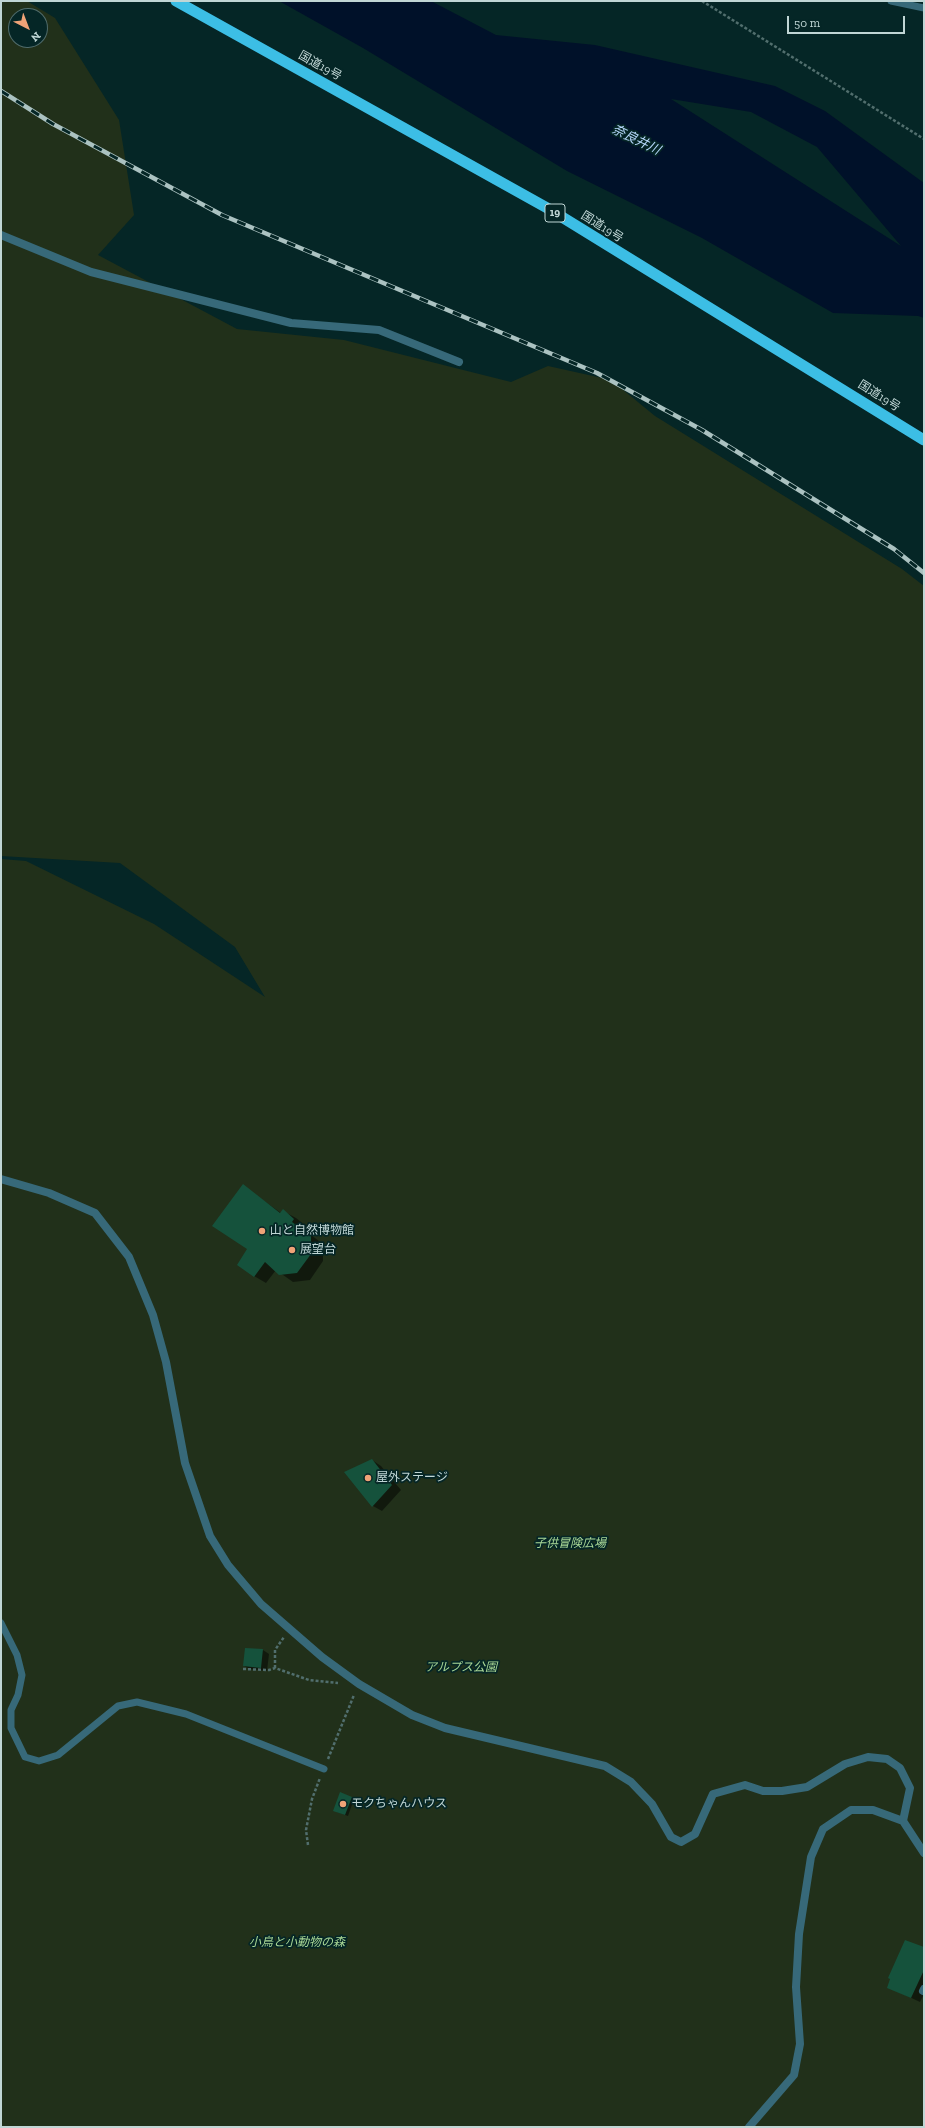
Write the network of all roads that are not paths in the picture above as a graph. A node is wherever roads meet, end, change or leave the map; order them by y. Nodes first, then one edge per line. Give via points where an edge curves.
1 (176, 1) edge
2 (891, 1) edge
3 (924, 8) edge
4 (1, 235) edge
5 (459, 362) dead end
6 (924, 440) edge
7 (1, 1179) edge
8 (1, 1623) edge
9 (324, 1769) dead end
10 (902, 1821) junction
11 (924, 1853) edge
12 (749, 2127) edge

1 - 6 highway, 国道19号 / 19 via 549,209
2 - 3 lane
4 - 5 street via 91,272 291,323 378,330
7 - 10 street via 49,1193 95,1213 129,1257 153,1315 166,1362 185,1463 210,1536 228,1565 261,1604 359,1684 412,1715 445,1728 605,1766 631,1782 652,1804 671,1837 681,1842 695,1834 713,1794 745,1785 762,1791 807,1787 844,1764 868,1757 887,1759 900,1768 910,1788
8 - 9 lane via 17,1655 22,1674 18,1695 11,1710 11,1728 25,1757 39,1761 58,1755 118,1706 137,1702 186,1714
10 - 11 street
10 - 12 street via 873,1810 851,1810 823,1829 811,1857 799,1934 796,1987 800,2044 794,2075

